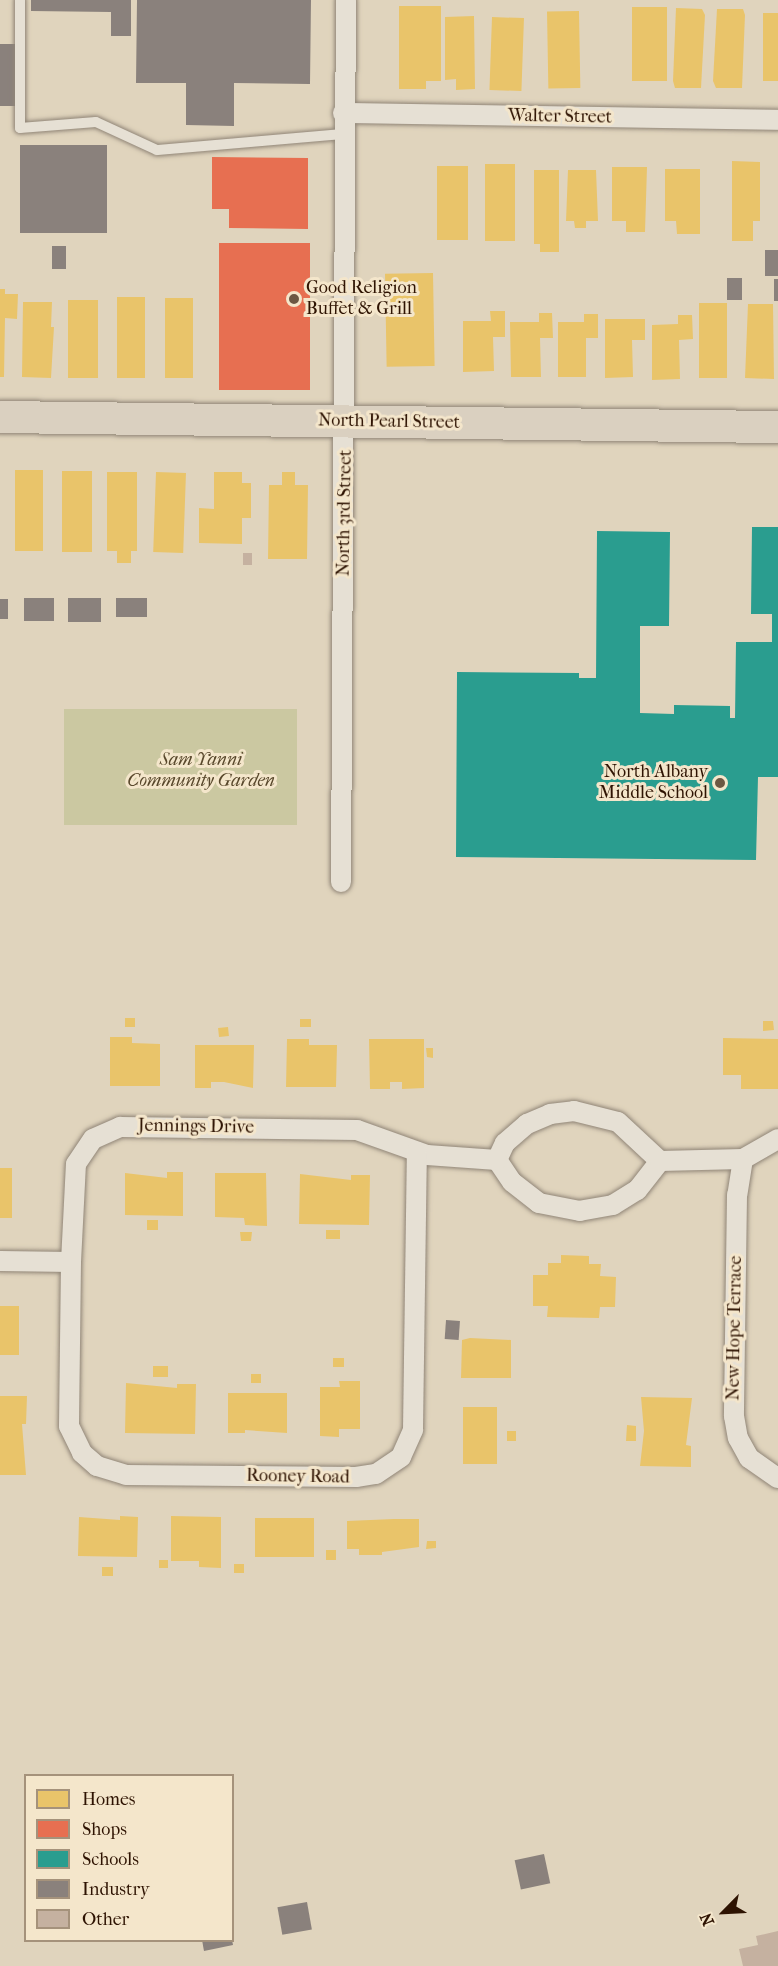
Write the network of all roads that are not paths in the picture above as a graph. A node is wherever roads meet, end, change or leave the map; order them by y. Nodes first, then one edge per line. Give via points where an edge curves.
1 (20, 0) edge
2 (346, 0) edge
3 (343, 114) junction
4 (778, 120) edge
5 (343, 134) junction
6 (0, 417) edge
7 (345, 421) junction
8 (778, 427) edge
9 (341, 882) dead end
10 (778, 1139) edge
11 (417, 1152) junction
12 (744, 1159) junction
13 (497, 1160) junction
14 (660, 1161) junction
15 (0, 1261) edge
16 (71, 1262) junction
17 (778, 1479) edge

1 - 5 lane via 20,128 96,122 158,150
2 - 3 street, North 3rd Street
3 - 4 street, Walter Street
3 - 5 street, North 3rd Street
5 - 7 street, North 3rd Street
6 - 7 main road, North Pearl Street
7 - 8 main road, North Pearl Street
7 - 9 street, North 3rd Street
10 - 12 street
11 - 13 street, Jennings Drive
11 - 16 street, Jennings Drive via 357,1130 130,1126 111,1130 86,1146 76,1164
11 - 16 street, Rooney Road via 413,1430 401,1457 376,1474 126,1475 97,1466 82,1453 69,1426
12 - 14 street
12 - 17 street, New Hope Terrace via 737,1195 734,1416 738,1438 749,1458
13 - 14 street via 505,1143 527,1124 550,1114 574,1111 618,1122
13 - 14 street via 522,1192 553,1208 580,1211 613,1205 626,1198 655,1172
15 - 16 street

